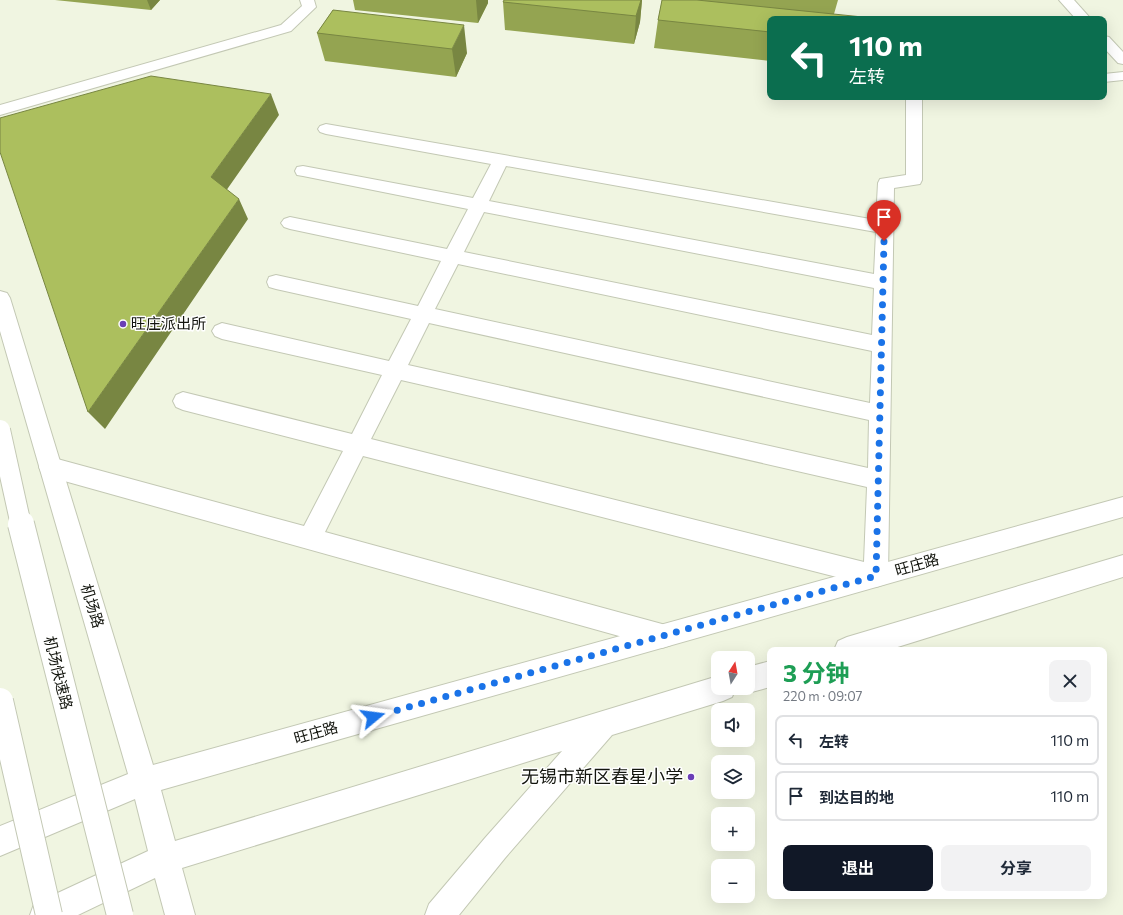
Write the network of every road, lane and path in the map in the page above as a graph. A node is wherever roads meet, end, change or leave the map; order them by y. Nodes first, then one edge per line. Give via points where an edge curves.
1 (307, 0) edge
2 (1066, 0) edge
3 (1081, 16) edge
4 (1107, 43) edge
5 (1123, 60) edge
6 (1123, 76) edge
7 (1107, 78) edge
8 (914, 100) edge
9 (0, 110) edge
10 (326, 129) dead end
11 (501, 160) junction
12 (303, 171) dead end
13 (478, 205) junction
14 (290, 223) dead end
15 (885, 228) junction
16 (451, 257) junction
17 (276, 282) dead end
18 (883, 283) junction
19 (0, 298) edge
20 (423, 314) junction
21 (222, 331) dead end
22 (882, 345) junction
23 (394, 370) junction
24 (183, 401) dead end
25 (880, 414) junction
26 (0, 430) edge
27 (357, 445) junction
28 (50, 466) junction
29 (878, 480) junction
30 (1123, 507) edge
31 (310, 539) junction
32 (1123, 566) edge
33 (876, 576) junction
34 (662, 636) junction
35 (858, 647) edge
36 (767, 675) edge
37 (755, 678) edge
38 (711, 692) edge
39 (0, 701) edge
40 (604, 724) junction
41 (144, 781) junction
42 (0, 841) edge
43 (164, 859) junction
44 (45, 915) edge
45 (49, 915) edge
46 (120, 915) edge
47 (180, 915) edge
48 (440, 915) edge

1 - 9 main road via 309,8 286,28
2 - 3 main road
4 - 5 main road
6 - 7 main road
8 - 15 main road via 914,180 886,183
10 - 11 main road
11 - 13 main road
11 - 15 main road
12 - 13 main road
13 - 16 main road
13 - 18 main road
14 - 16 main road
15 - 18 main road
16 - 20 main road
16 - 22 main road
17 - 20 main road
18 - 22 main road
19 - 28 main road, 机场路
20 - 23 main road
20 - 25 main road
21 - 23 main road
22 - 25 main road
23 - 27 main road
23 - 29 main road
24 - 27 main road
25 - 29 main road
26 - 46 main road, 机场快速路, bridge via 32,572
27 - 31 main road
27 - 33 main road
28 - 31 main road
28 - 41 main road, 机场路
29 - 33 main road
30 - 33 main road, 旺庄路
31 - 34 main road
32 - 35 main road
33 - 34 main road, 旺庄路
34 - 41 main road, 旺庄路
36 - 37 main road
38 - 40 main road
39 - 45 main road, bridge
40 - 43 main road
40 - 48 main road
41 - 42 main road, 旺庄路
41 - 43 main road, 机场路
43 - 44 main road
43 - 47 main road, 机场路

